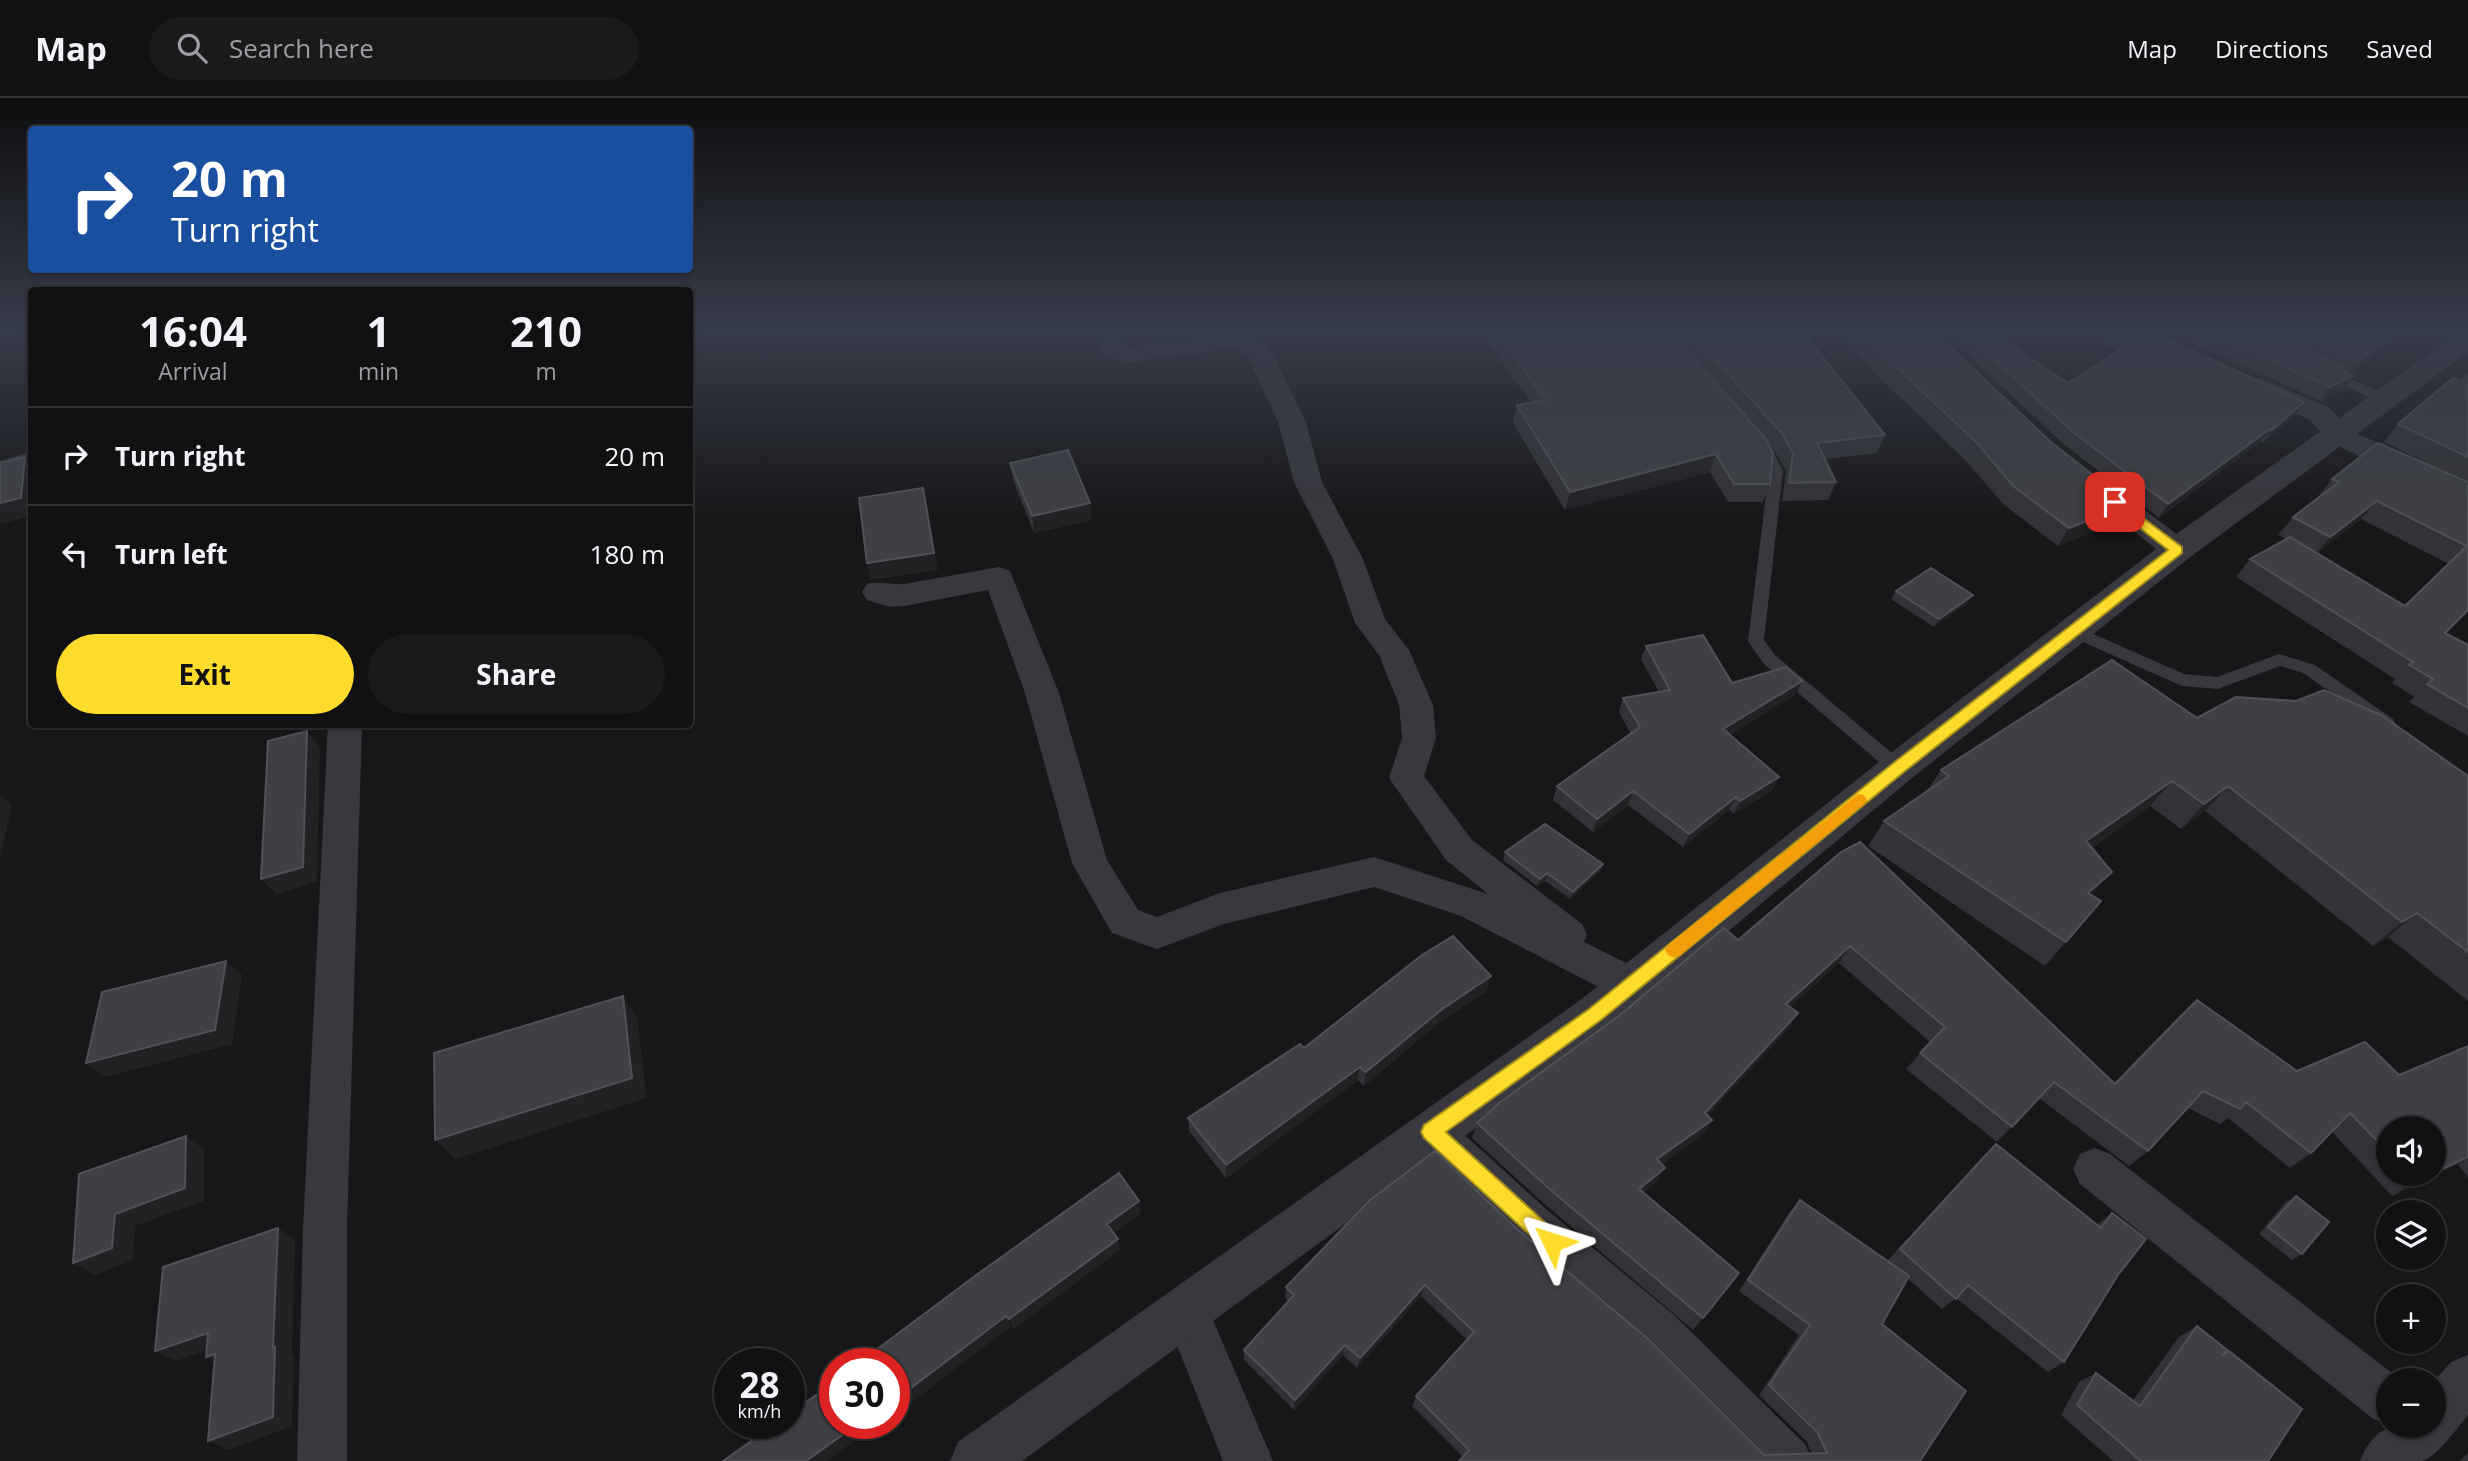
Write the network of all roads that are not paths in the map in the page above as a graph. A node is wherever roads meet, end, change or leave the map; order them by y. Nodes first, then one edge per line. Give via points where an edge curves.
1 (1278, 391) edge
2 (2270, 391) edge
3 (2366, 391) edge
4 (2398, 391) edge
5 (2385, 400) junction
6 (1750, 434) edge
7 (2338, 435) junction
8 (28, 461) edge
9 (2063, 461) edge
10 (0, 471) edge
11 (2468, 498) edge
12 (2177, 550) junction
13 (878, 592) dead end
14 (2073, 631) junction
15 (345, 728) edge
16 (2400, 731) edge
17 (1898, 768) junction
18 (1632, 985) junction
19 (1431, 1132) junction
20 (2095, 1169) dead end
21 (1186, 1310) junction
22 (2468, 1379) edge
23 (2376, 1387) edge
24 (2446, 1397) edge
25 (2404, 1438) edge
26 (322, 1461) edge
27 (977, 1461) edge
28 (1248, 1461) edge
29 (1788, 1461) edge
30 (2385, 1461) edge

1 - 18 street via 1292,422 1308,482 1348,559 1371,623 1393,650 1416,705 1419,738 1406,778 1459,850
2 - 7 street via 2320,414
3 - 5 lane
4 - 5 street
5 - 7 street
6 - 17 lane via 1776,471 1756,641 1769,659
7 - 11 street
7 - 12 street
8 - 10 street
9 - 12 street
12 - 14 street
13 - 18 street via 904,595 999,578 1042,693 1090,863 1125,922 1157,933 1220,909 1374,872 1473,904
14 - 16 lane via 2182,680 2218,683 2279,660 2309,669
14 - 17 street
15 - 26 street via 325,1215
17 - 18 street
18 - 19 street
19 - 21 street
19 - 29 street via 1658,1331
20 - 23 street
21 - 27 street
21 - 28 street
22 - 24 street
25 - 30 street

